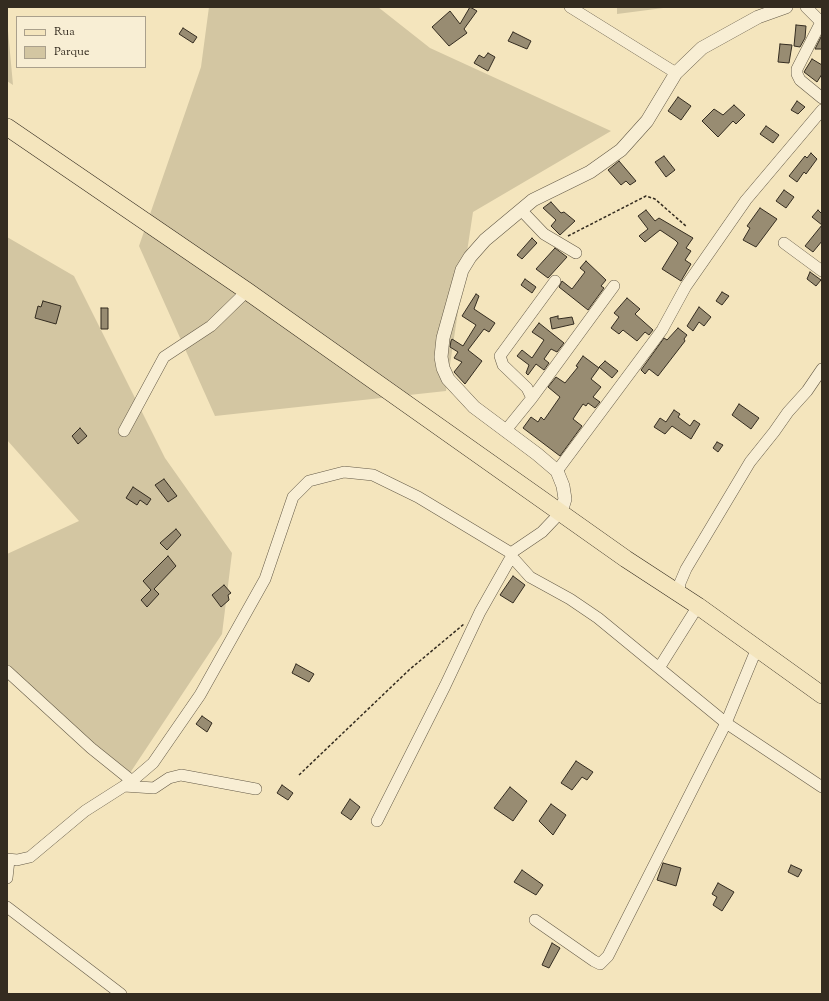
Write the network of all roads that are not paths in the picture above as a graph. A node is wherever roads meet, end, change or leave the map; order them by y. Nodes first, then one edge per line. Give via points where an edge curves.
1 (570, 7) edge
2 (786, 7) edge
3 (806, 7) edge
4 (822, 22) edge
5 (676, 73) junction
6 (822, 98) edge
7 (822, 110) edge
8 (7, 127) edge
9 (522, 211) junction
10 (784, 243) dead end
11 (576, 253) dead end
12 (822, 272) edge
13 (555, 281) dead end
14 (614, 286) dead end
15 (246, 291) junction
16 (822, 369) edge
17 (532, 398) junction
18 (506, 430) junction
19 (124, 431) dead end
20 (557, 471) junction
21 (562, 512) junction
22 (512, 556) junction
23 (679, 595) junction
24 (698, 606) junction
25 (757, 648) junction
26 (658, 668) junction
27 (7, 671) edge
28 (822, 694) edge
29 (726, 723) junction
30 (128, 784) junction
31 (822, 787) edge
32 (256, 788) dead end
33 (377, 821) dead end
34 (8, 860) edge
35 (7, 878) edge
36 (7, 907) edge
37 (536, 920) dead end
38 (121, 994) edge

1 - 5 street
2 - 5 street via 758,17 717,38 688,60
3 - 4 street
4 - 6 street via 797,69 800,80
5 - 9 street via 647,121 621,150 590,172 533,200
7 - 20 street via 746,200 686,286 662,330
8 - 15 main road
9 - 11 street via 544,234
9 - 18 street via 485,240 462,270 443,338 441,357 448,379 459,393
10 - 12 street
13 - 17 street via 500,356 503,364 527,388
14 - 17 street
15 - 19 street via 210,326 164,357
15 - 21 main road
16 - 23 street via 800,401 788,412 750,462 686,569 680,583
17 - 18 street
18 - 20 street
20 - 21 street via 564,486
21 - 22 street
21 - 23 main road
22 - 26 street via 530,577 598,618
22 - 30 street via 418,497 373,475 344,472 309,481 293,497 265,578 200,695 154,763
22 - 33 street via 480,612
23 - 24 main road
24 - 25 main road
24 - 26 street
25 - 28 main road
25 - 29 street
26 - 29 street
27 - 30 street
29 - 31 street
29 - 37 street via 608,956 600,964
30 - 32 street via 154,788 169,778 181,775
30 - 34 street via 85,811 30,857
34 - 35 street
36 - 38 street

